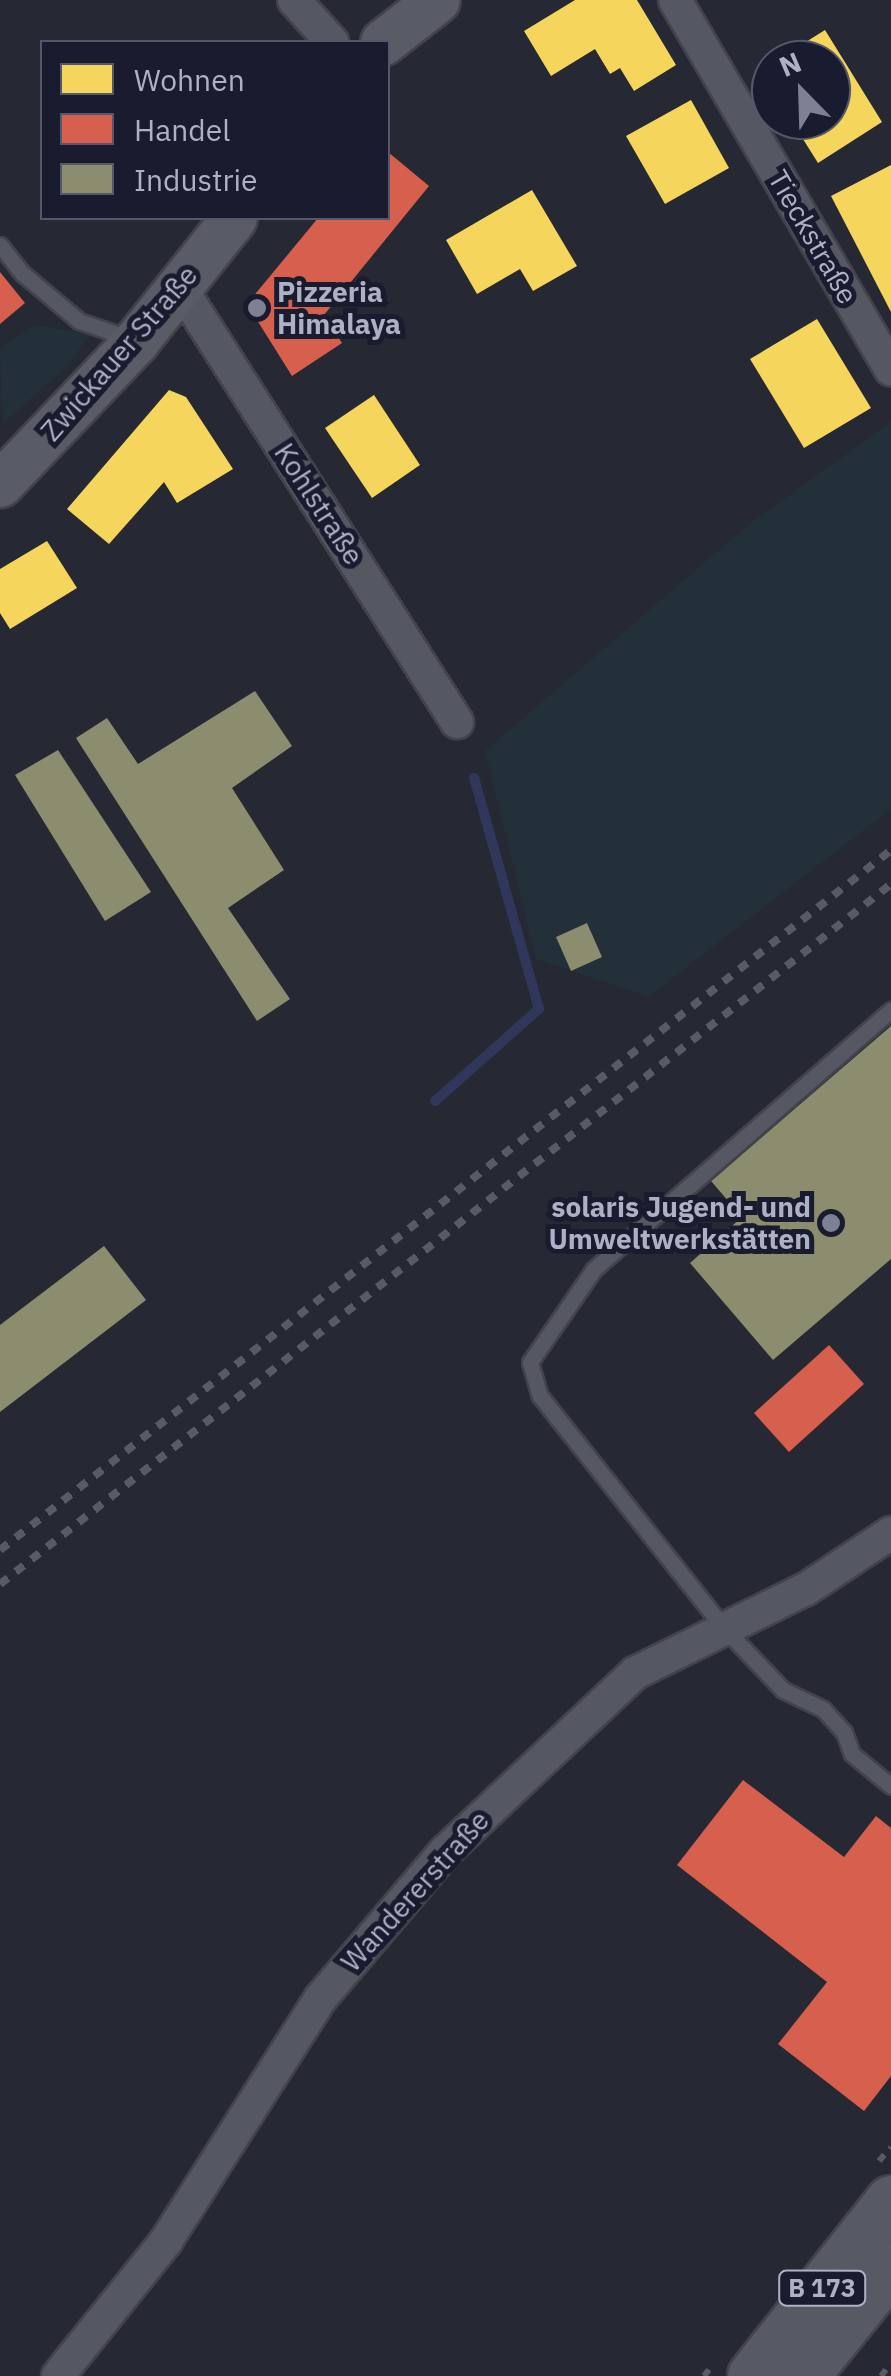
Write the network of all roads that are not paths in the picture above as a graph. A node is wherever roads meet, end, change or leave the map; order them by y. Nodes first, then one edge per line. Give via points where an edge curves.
1 (294, 0) edge
2 (437, 0) edge
3 (676, 0) edge
4 (330, 40) edge
5 (386, 40) edge
6 (232, 220) edge
7 (2, 250) edge
8 (33, 282) junction
9 (180, 287) junction
10 (18, 294) dead end
11 (136, 340) junction
12 (891, 370) edge
13 (2, 476) edge
14 (457, 722) dead end
15 (891, 1010) edge
16 (891, 1533) edge
17 (722, 1626) junction
18 (891, 1786) edge
19 (891, 2201) edge
20 (891, 2268) edge
21 (58, 2376) edge
22 (753, 2376) edge
23 (804, 2376) edge

1 - 4 street
2 - 5 main road
3 - 12 street, Tieckstraße
6 - 9 main road, Zwickauer Straße
7 - 8 lane
8 - 10 lane
8 - 11 lane via 78,321
9 - 11 main road, Zwickauer Straße
9 - 14 street, Kohlstraße
11 - 13 main road, Zwickauer Straße
15 - 17 lane via 594,1269 530,1362 540,1396
16 - 17 street, Wandererstraße via 806,1589
17 - 18 lane via 783,1690 823,1709 844,1732 852,1754
17 - 21 street, Wandererstraße via 608,1694 390,1910 278,2057 166,2241
19 - 22 main road, B 173
20 - 23 main road, B 173

